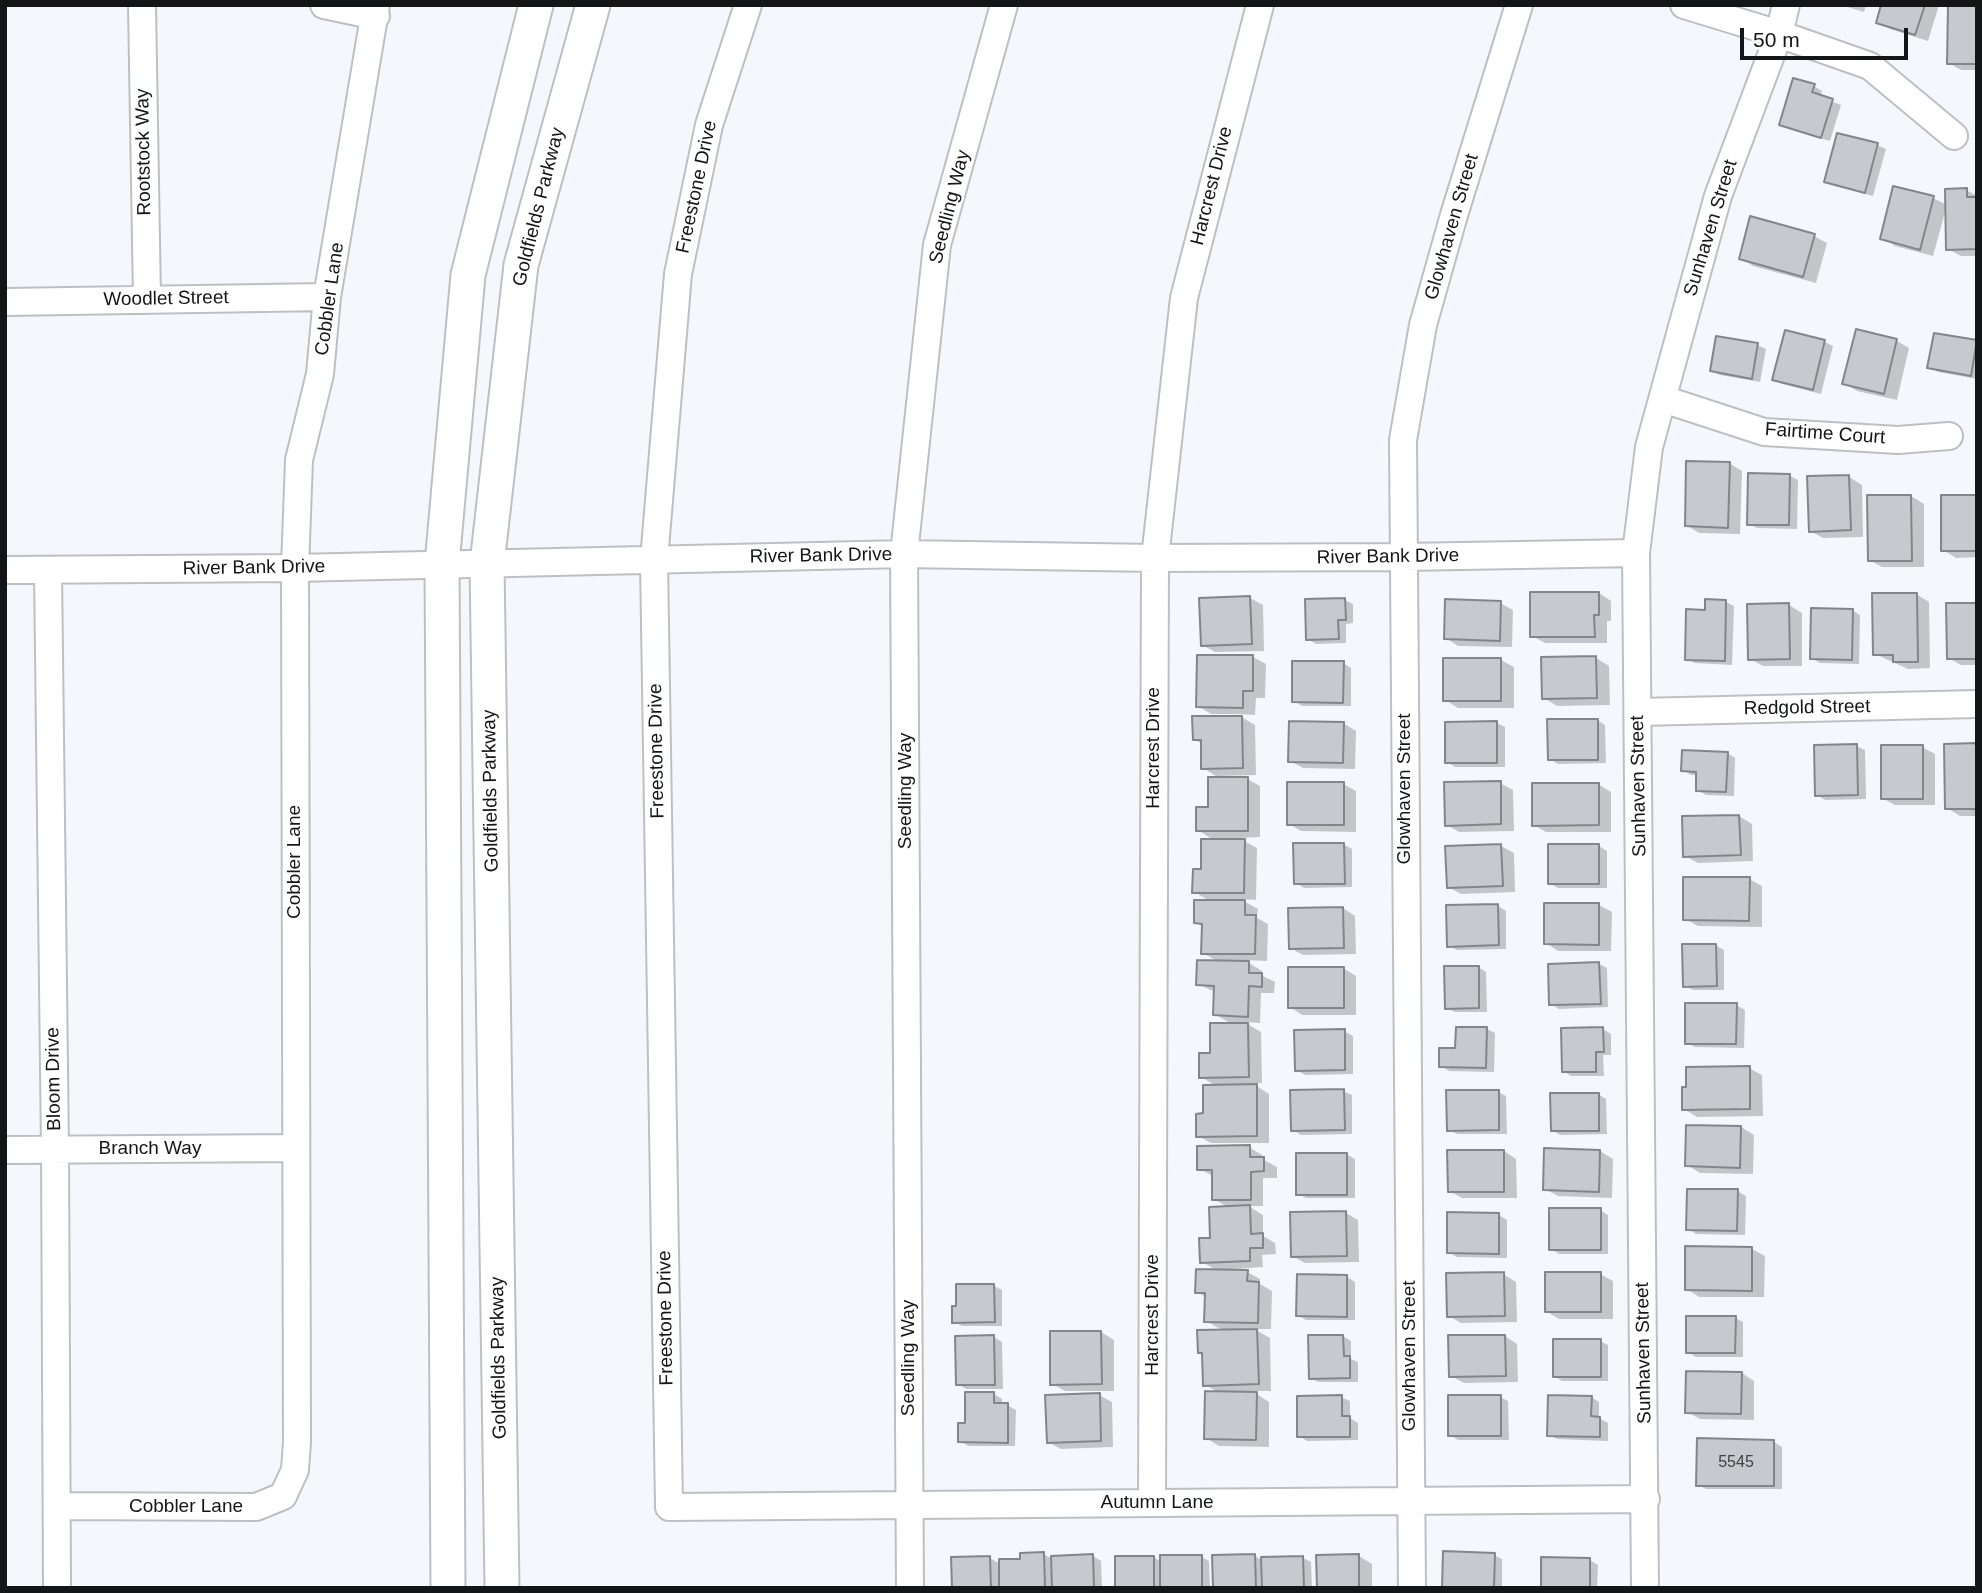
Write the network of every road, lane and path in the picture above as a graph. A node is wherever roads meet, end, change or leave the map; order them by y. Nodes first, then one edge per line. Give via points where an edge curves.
1 (142, 5) edge
2 (324, 5) edge
3 (536, 5) edge
4 (593, 5) edge
5 (748, 5) edge
6 (1003, 5) edge
7 (1260, 5) edge
8 (1519, 5) edge
9 (1684, 5) edge
10 (1786, 5) edge
11 (376, 11) edge
12 (1779, 34) junction
13 (1954, 136) dead end
14 (327, 297) junction
15 (147, 300) junction
16 (5, 302) edge
17 (1662, 399) junction
18 (1949, 436) dead end
19 (1636, 553) junction
20 (904, 554) junction
21 (1403, 557) junction
22 (1155, 558) junction
23 (654, 560) junction
24 (442, 564) junction
25 (487, 564) junction
26 (295, 568) junction
27 (5, 570) edge
28 (48, 570) junction
29 (1977, 704) edge
30 (1638, 712) junction
31 (295, 1148) junction
32 (5, 1150) edge
33 (55, 1150) junction
34 (1646, 1499) junction
35 (1411, 1500) junction
36 (1152, 1503) junction
37 (910, 1504) junction
38 (57, 1506) junction
39 (669, 1507) joint
40 (57, 1588) edge
41 (448, 1588) edge
42 (502, 1588) edge
43 (911, 1588) edge
44 (1412, 1588) edge
45 (1645, 1588) edge

1 - 15 street, Rootstock Way
2 - 11 street
3 - 24 main road via 468,275
4 - 25 main road, Goldfields Parkway via 521,265
5 - 23 street, Freestone Drive via 709,125 678,274
6 - 20 street, Seedling Way via 937,245
7 - 22 street, Harcrest Drive via 1184,298
8 - 21 street, Glowhaven Street via 1423,324 1403,440
9 - 12 street
10 - 12 street, Sunhaven Street
11 - 14 street, Cobbler Lane
12 - 13 street via 1870,66
12 - 17 street, Sunhaven Street via 1718,196
14 - 15 street, Woodlet Street
14 - 26 street, Cobbler Lane via 320,374 299,460
15 - 16 street, Woodlet Street
17 - 18 street, Fairtime Court via 1764,432 1898,440
17 - 19 street, Sunhaven Street via 1649,447
19 - 21 street, River Bank Drive
19 - 30 street, Sunhaven Street
20 - 22 street, River Bank Drive
20 - 23 street, River Bank Drive
20 - 37 street, Seedling Way
21 - 22 street, River Bank Drive
21 - 35 street, Glowhaven Street
22 - 36 street, Harcrest Drive
23 - 25 street, River Bank Drive
23 - 39 street, Freestone Drive
24 - 25 street, River Bank Drive
24 - 26 street, River Bank Drive
24 - 41 main road
25 - 42 main road, Goldfields Parkway
26 - 28 street, River Bank Drive
26 - 31 street, Cobbler Lane
27 - 28 street, River Bank Drive
28 - 33 street, Bloom Drive
29 - 30 street, Redgold Street
30 - 34 street, Sunhaven Street
31 - 33 street, Branch Way
31 - 38 street, Cobbler Lane via 297,1442 295,1470 282,1496 256,1507
32 - 33 street, Branch Way
33 - 38 street, Bloom Drive
34 - 35 street, Autumn Lane
34 - 45 street, Sunhaven Street
35 - 36 street, Autumn Lane
35 - 44 street, Glowhaven Street
36 - 37 street, Autumn Lane
37 - 39 street, Autumn Lane
37 - 43 street, Seedling Way
38 - 40 street, Bloom Drive

